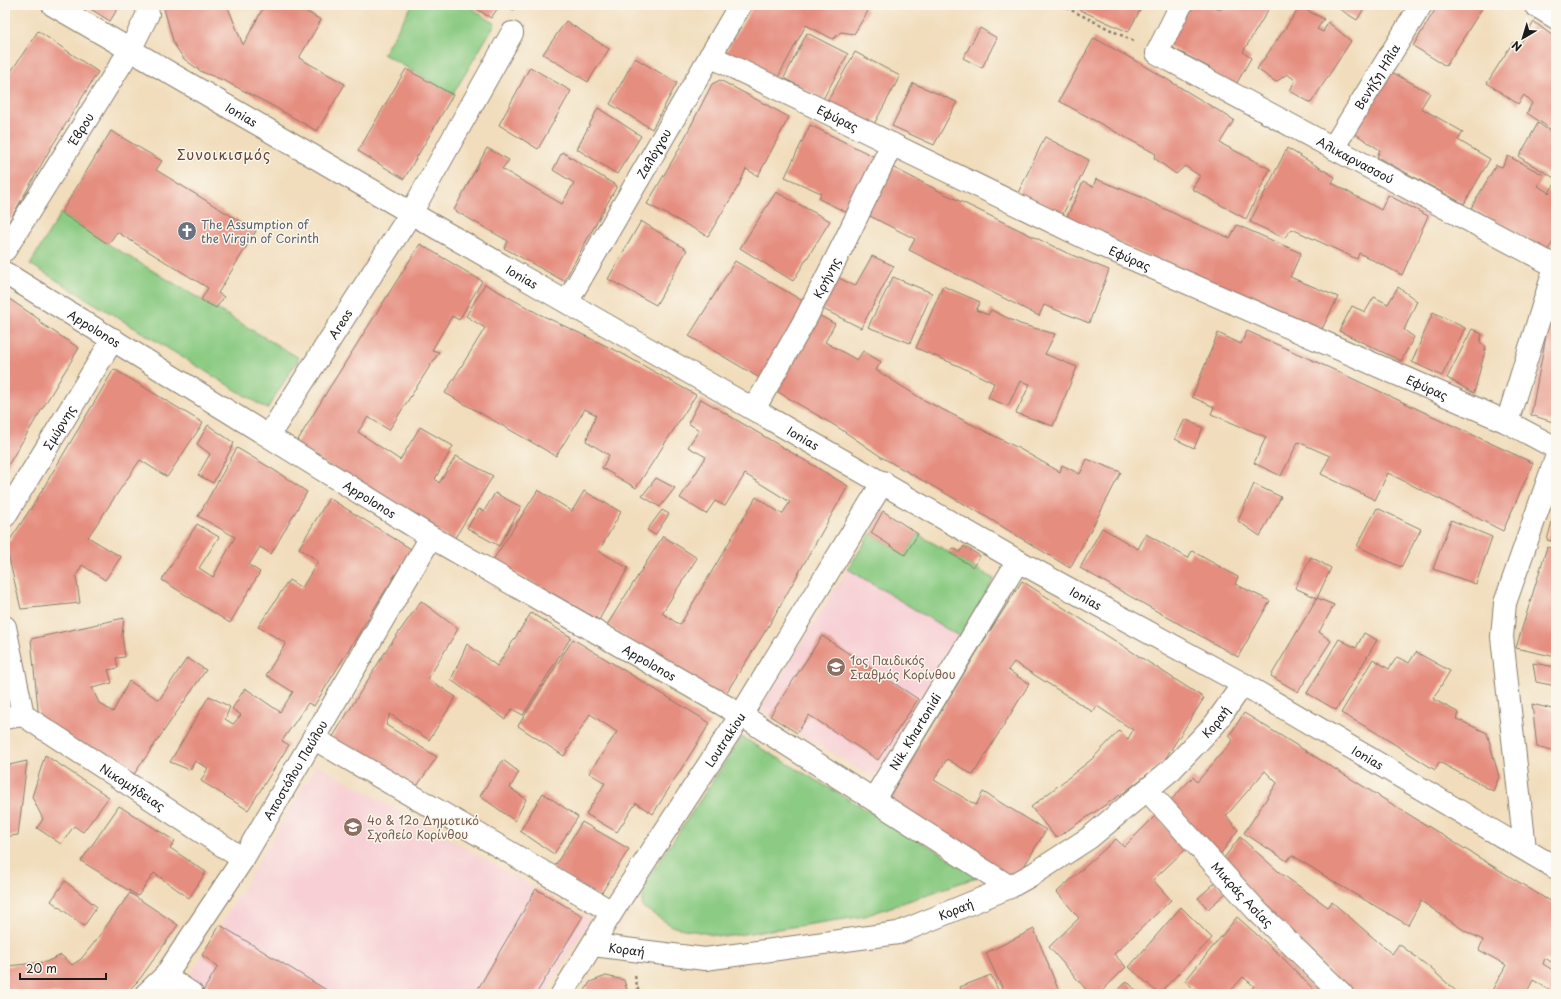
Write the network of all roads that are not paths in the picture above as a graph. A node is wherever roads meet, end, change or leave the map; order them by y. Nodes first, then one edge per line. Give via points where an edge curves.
1 (53, 5) edge
2 (146, 5) edge
3 (740, 5) edge
4 (1181, 5) edge
5 (1421, 5) edge
6 (1535, 5) edge
7 (1556, 18) edge
8 (512, 33) dead end
9 (130, 50) junction
10 (710, 56) junction
11 (892, 144) junction
12 (1333, 148) junction
13 (411, 213) junction
14 (5, 250) edge
15 (1556, 265) edge
16 (5, 273) edge
17 (567, 302) junction
18 (113, 339) junction
19 (754, 409) junction
20 (1506, 422) junction
21 (269, 435) junction
22 (1556, 448) edge
23 (1556, 458) edge
24 (883, 482) junction
25 (5, 516) edge
26 (431, 537) junction
27 (1018, 560) junction
28 (5, 627) edge
29 (1243, 684) junction
30 (741, 715) junction
31 (14, 717) edge
32 (313, 738) junction
33 (1148, 790) junction
34 (874, 799) junction
35 (1525, 849) junction
36 (243, 859) junction
37 (1556, 868) edge
38 (1010, 887) junction
39 (612, 912) junction
40 (593, 944) junction
41 (165, 976) junction
42 (146, 994) edge
43 (192, 994) edge
44 (562, 994) edge
45 (1342, 994) edge

1 - 9 street, Ionias
2 - 9 street, Έβρου via 148,14
3 - 10 street, Ζαλόγγου
4 - 12 street, Αλικαρνασσού via 1157,53
5 - 12 street, Βενήζη Ηλία
6 - 7 street
8 - 13 street, Areos
9 - 13 street, Ionias
9 - 14 street, Έβρου
10 - 11 street, Εφύρας
10 - 17 street, Ζαλόγγου
11 - 19 street, Κρήνης via 806,318
11 - 20 street, Εφύρας via 1098,244
12 - 15 street, Αλικαρνασσού
13 - 17 street, Ionias
13 - 21 street, Areos
15 - 20 street
16 - 18 street, Appolonos
17 - 19 street, Ionias
18 - 21 street, Appolonos
18 - 25 street, Σμύρνης
19 - 24 street, Ionias
20 - 22 street, Εφύρας
21 - 26 street, Appolonos
23 - 35 street via 1505,604 1502,637
24 - 27 street, Ionias
24 - 30 street, Loutrakiou
26 - 30 street, Appolonos
26 - 32 street, Αποστόλου Παύλου
27 - 29 street, Ionias
27 - 34 street, Nik. Khartonidi
28 - 31 street
29 - 33 street, Κοραή via 1215,724
29 - 35 street, Ionias
30 - 34 street, Appolonos
30 - 39 street, Loutrakiou
31 - 36 street, Νικομήδειας
32 - 36 street, Αποστόλου Παύλου
32 - 39 street
33 - 38 street, Κοραή via 1090,838
33 - 45 street, Μικράς Ασίας via 1257,910
34 - 38 street, Appolonos
35 - 37 street, Ionias
36 - 41 street, Αποστόλου Παύλου
38 - 40 street, Κοραή via 898,933 705,959
39 - 40 street, Loutrakiou
40 - 44 street, Loutrakiou
41 - 42 street, Αποστόλου Παύλου
41 - 43 street

